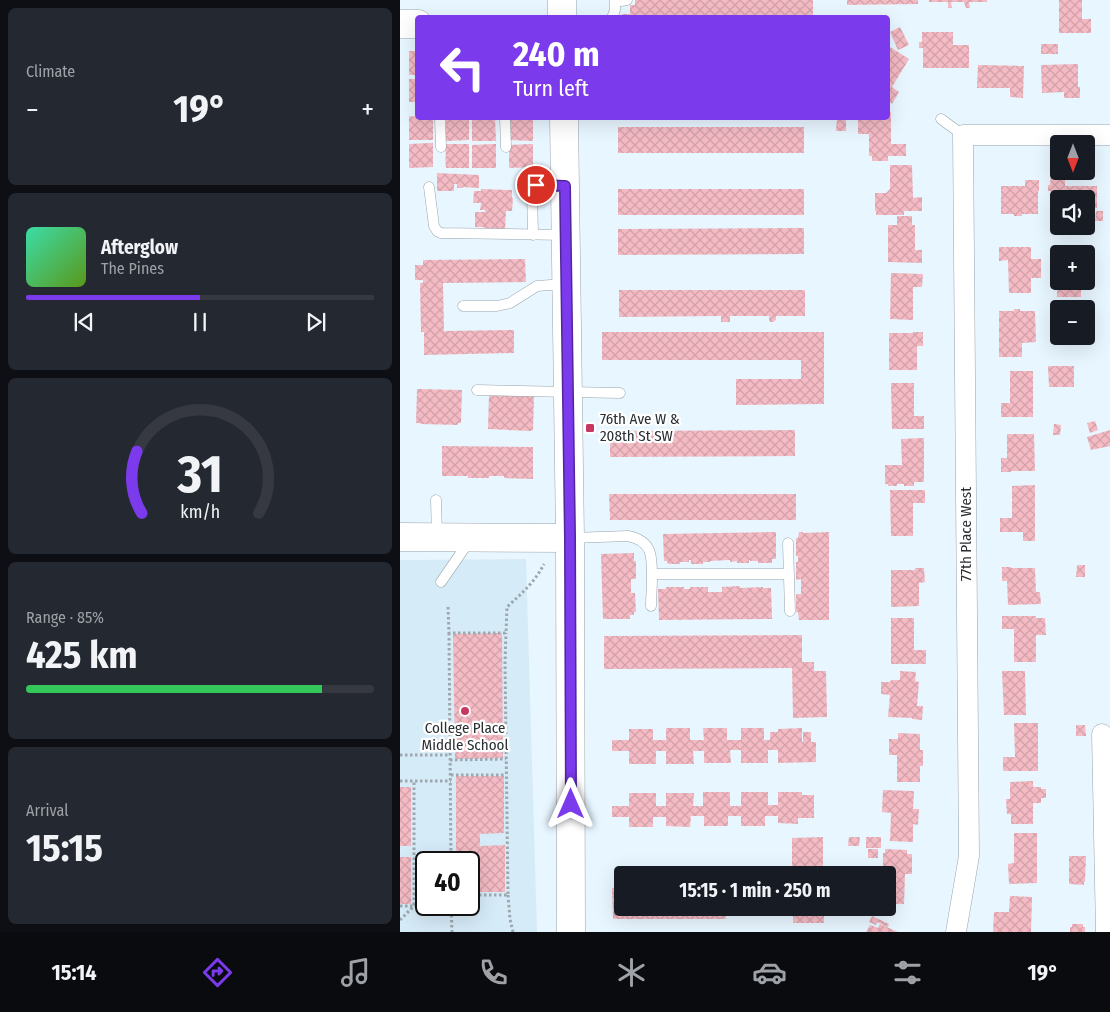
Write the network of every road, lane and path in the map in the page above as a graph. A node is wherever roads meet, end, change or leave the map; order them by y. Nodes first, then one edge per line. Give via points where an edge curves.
1 (562, 0) edge
2 (627, 0) edge
3 (615, 1) edge
4 (562, 15) edge
5 (613, 15) edge
6 (400, 24) edge
7 (415, 24) edge
8 (940, 119) dead end
9 (440, 120) edge
10 (505, 120) edge
11 (564, 120) edge
12 (963, 135) junction
13 (1110, 135) edge
14 (442, 147) dead end
15 (506, 147) dead end
16 (565, 186) junction
17 (430, 187) dead end
18 (533, 235) junction
19 (566, 235) junction
20 (566, 284) junction
21 (463, 306) dead end
22 (477, 390) dead end
23 (568, 393) junction
24 (620, 393) dead end
25 (436, 500) dead end
26 (400, 537) edge
27 (436, 537) junction
28 (472, 537) junction
29 (570, 538) junction
30 (788, 543) dead end
31 (544, 564) dead end
32 (652, 574) junction
33 (788, 574) junction
34 (441, 582) dead end
35 (651, 606) dead end
36 (448, 607) dead end
37 (790, 611) dead end
38 (449, 633) junction
39 (506, 633) junction
40 (1102, 734) dead end
41 (400, 755) edge
42 (450, 758) junction
43 (506, 759) junction
44 (451, 775) junction
45 (506, 775) junction
46 (400, 781) edge
47 (414, 781) junction
48 (451, 781) junction
49 (451, 851) edge
50 (414, 894) joint
51 (480, 895) edge
52 (508, 895) junction
53 (400, 906) edge
54 (414, 906) junction
55 (451, 916) edge
56 (400, 920) edge
57 (452, 932) edge
58 (513, 932) edge
59 (571, 932) edge
60 (956, 932) edge
61 (1106, 932) edge

1 - 4 street
2 - 3 lane
3 - 5 lane
6 - 7 street
8 - 12 lane
9 - 14 lane
10 - 15 lane
11 - 16 street
12 - 13 street
12 - 60 street, 77th Place West via 969,856
16 - 18 lane via 536,185 532,189
16 - 19 street
17 - 18 lane via 437,231
18 - 19 lane
19 - 20 street
20 - 21 lane via 537,286 510,303 497,306
20 - 23 street
22 - 23 lane
23 - 24 lane
23 - 29 street
25 - 27 lane
26 - 27 street
27 - 28 street
28 - 29 street
28 - 34 lane
29 - 32 lane via 636,538 650,551
29 - 59 street
30 - 33 lane
31 - 39 path via 538,576 507,607
32 - 33 lane
32 - 35 lane
33 - 37 lane
36 - 38 path
38 - 39 path
38 - 42 path
39 - 43 path
40 - 61 street
41 - 42 path
42 - 43 path
42 - 44 path
43 - 45 path
44 - 45 path
44 - 48 path
45 - 52 path
46 - 47 path
47 - 48 path
47 - 50 path
48 - 49 path
50 - 54 path
51 - 52 path
52 - 58 path
53 - 54 path
54 - 56 path
55 - 57 path

